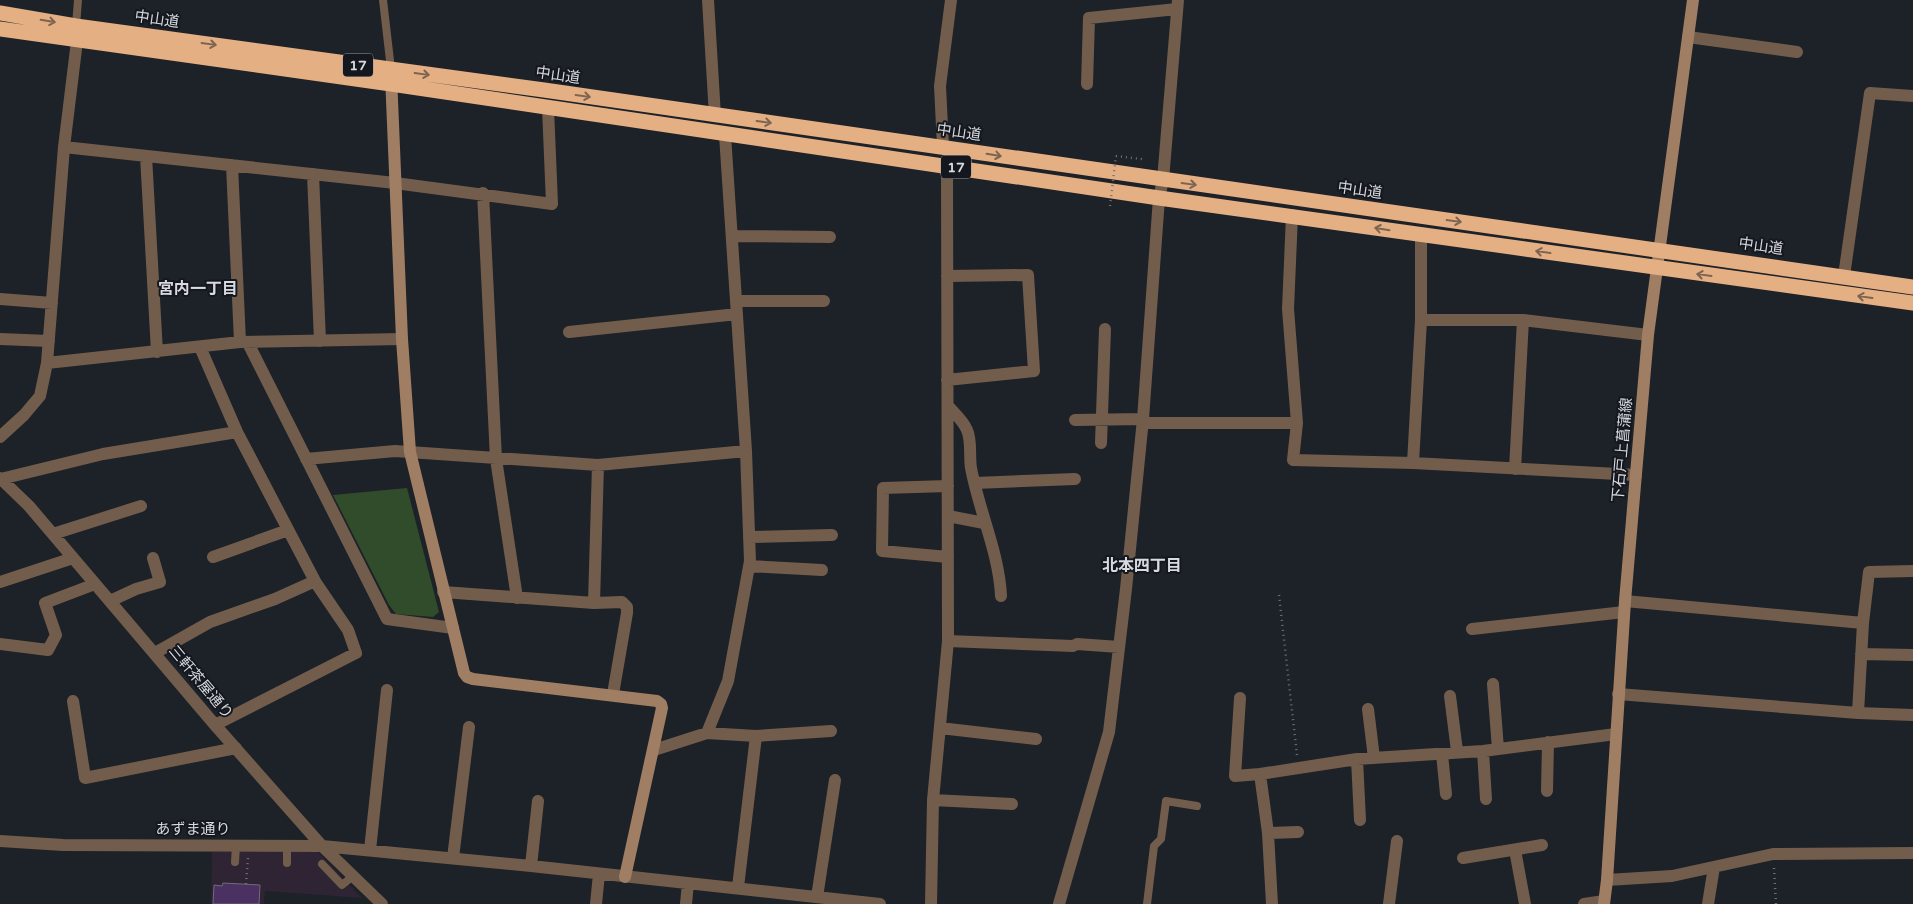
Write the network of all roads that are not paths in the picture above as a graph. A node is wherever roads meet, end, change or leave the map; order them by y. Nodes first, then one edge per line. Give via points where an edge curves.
1 (78, 0) edge
2 (383, 0) edge
3 (708, 0) edge
4 (952, 0) edge
5 (1693, 0) edge
6 (1178, 4) edge
7 (0, 13) edge
8 (0, 29) edge
9 (76, 33) junction
10 (1688, 36) junction
11 (1797, 52) dead end
12 (391, 77) junction
13 (1087, 84) dead end
14 (1913, 96) edge
15 (548, 108) junction
16 (715, 116) junction
17 (725, 135) junction
18 (64, 147) junction
19 (943, 147) junction
20 (146, 156) junction
21 (232, 165) junction
22 (947, 166) junction
23 (313, 174) junction
24 (1163, 180) junction
25 (396, 183) junction
26 (483, 193) junction
27 (1159, 198) junction
28 (1292, 216) junction
29 (1421, 235) junction
30 (732, 236) junction
31 (830, 236) dead end
32 (1659, 249) junction
33 (1658, 269) junction
34 (947, 276) junction
35 (1844, 276) junction
36 (1913, 287) edge
37 (0, 300) edge
38 (736, 301) junction
39 (824, 301) dead end
40 (1913, 303) edge
41 (52, 304) junction
42 (737, 314) junction
43 (1421, 320) junction
44 (1523, 320) junction
45 (1105, 329) dead end
46 (569, 332) dead end
47 (1648, 335) junction
48 (0, 339) edge
49 (402, 339) junction
50 (49, 341) junction
51 (320, 341) junction
52 (244, 343) junction
53 (200, 347) junction
54 (157, 352) junction
55 (48, 364) junction
56 (947, 380) junction
57 (948, 406) junction
58 (1102, 419) junction
59 (1075, 420) dead end
60 (1142, 421) junction
61 (1297, 423) junction
62 (236, 432) junction
63 (0, 437) edge
64 (1101, 443) dead end
65 (746, 451) junction
66 (410, 452) junction
67 (306, 459) junction
68 (496, 459) junction
69 (1413, 463) junction
70 (598, 465) junction
71 (1515, 469) junction
72 (1636, 475) junction
73 (1, 478) edge
74 (1075, 479) dead end
75 (975, 483) junction
76 (948, 486) junction
77 (141, 506) dead end
78 (948, 516) junction
79 (984, 523) junction
80 (288, 530) junction
81 (53, 534) junction
82 (832, 535) dead end
83 (749, 536) junction
84 (213, 557) dead end
85 (948, 557) junction
86 (74, 558) junction
87 (153, 558) dead end
88 (749, 566) junction
89 (822, 570) dead end
90 (1913, 571) edge
91 (315, 581) junction
92 (0, 582) edge
93 (95, 584) junction
94 (443, 592) junction
95 (1001, 596) dead end
96 (517, 598) junction
97 (110, 601) junction
98 (594, 603) junction
99 (1625, 607) junction
100 (1864, 623) junction
101 (453, 628) junction
102 (1472, 629) dead end
103 (948, 641) junction
104 (0, 644) edge
105 (1119, 647) junction
106 (155, 653) junction
107 (1862, 654) junction
108 (1913, 655) edge
109 (1493, 684) dead end
110 (387, 690) dead end
111 (613, 694) junction
112 (1618, 694) junction
113 (1450, 696) dead end
114 (1240, 698) dead end
115 (73, 701) dead end
116 (1368, 709) dead end
117 (1858, 713) junction
118 (1913, 715) edge
119 (215, 725) junction
120 (470, 727) dead end
121 (940, 728) junction
122 (831, 731) dead end
123 (707, 733) junction
124 (1616, 734) junction
125 (756, 736) junction
126 (1036, 739) dead end
127 (1548, 742) junction
128 (236, 748) junction
129 (1498, 749) junction
130 (654, 750) junction
131 (1457, 751) junction
132 (1483, 751) junction
133 (1442, 754) junction
134 (1374, 758) junction
135 (1357, 759) junction
136 (1260, 774) junction
137 (835, 780) dead end
138 (1547, 790) dead end
139 (1446, 794) dead end
140 (1486, 799) dead end
141 (933, 800) junction
142 (538, 801) dead end
143 (1012, 804) dead end
144 (1197, 806) dead end
145 (1360, 820) dead end
146 (1298, 832) dead end
147 (1268, 833) junction
148 (0, 841) edge
149 (1397, 841) dead end
150 (1542, 845) dead end
151 (242, 846) junction
152 (287, 846) junction
153 (322, 846) junction
154 (370, 850) junction
155 (1515, 850) junction
156 (1913, 853) edge
157 (453, 858) junction
158 (1463, 858) dead end
159 (235, 862) dead end
160 (287, 863) dead end
161 (322, 864) dead end
162 (531, 866) junction
163 (1714, 867) junction
164 (599, 874) junction
165 (353, 876) junction
166 (625, 877) junction
167 (1607, 880) junction
168 (688, 883) junction
169 (738, 887) junction
170 (817, 897) junction
171 (1604, 903) edge
172 (382, 904) edge
173 (596, 904) edge
174 (686, 904) edge
175 (872, 904) edge
176 (931, 904) edge
177 (1059, 904) edge
178 (1147, 904) edge
179 (1272, 904) edge
180 (1389, 904) edge
181 (1525, 904) edge
182 (1584, 904) edge
183 (1708, 904) edge

1 - 9 lane
2 - 12 lane
3 - 16 street
4 - 19 street via 940,86
5 - 10 street, 下石戸上菖蒲線
6 - 13 street via 1089,18
6 - 24 street
7 -> 9 highway, 中山道 / 17
8 - 9 highway, 中山道 / 17
9 - 12 highway, 中山道 / 17
9 - 18 street
10 - 11 street
10 - 32 street, 下石戸上菖蒲線
12 - 15 highway, 中山道 / 17
12 -> 16 highway, 中山道 / 17
12 - 25 street
14 - 35 street via 1870,93
15 - 17 highway, 中山道 / 17
15 - 26 street via 552,204
16 -> 19 highway, 中山道 / 17
17 - 22 highway, 中山道 / 17
17 - 30 street
18 - 20 street
18 - 41 street
19 -> 24 highway, 中山道 / 17
20 - 21 street
20 - 54 street
21 - 23 street
21 - 52 street
22 - 27 highway, 中山道 / 17
22 - 34 street
23 - 25 street
23 - 51 street
24 - 27 street
24 -> 32 highway, 中山道 / 17
25 - 26 street
25 - 49 street
26 - 68 street
27 - 28 highway, 中山道 / 17
27 - 60 street
29 -> 28 highway, 中山道 / 17
28 - 61 street via 1288,309
33 -> 29 highway, 中山道 / 17
29 - 43 street
30 - 31 street
30 - 38 street
32 - 33 street, 下石戸上菖蒲線
32 - 35 highway, 中山道 / 17
40 -> 33 highway, 中山道 / 17
33 - 47 street, 下石戸上菖蒲線
34 - 56 street
34 - 56 street via 1028,275 1034,371
35 - 36 highway, 中山道 / 17
37 - 41 street
38 - 39 street
38 - 42 street
41 - 50 street
42 - 46 street
42 - 65 street
43 - 44 street
43 - 69 street
44 - 47 street
44 - 71 street
45 - 58 street
47 - 72 street, 下石戸上菖蒲線
48 - 50 street
49 - 51 street
49 - 66 street
50 - 55 street
51 - 52 street
52 - 53 street
52 - 67 street
53 - 54 street
53 - 62 street
54 - 55 street
55 - 63 street via 40,396
56 - 57 street
57 - 75 street via 968,431
57 - 76 street
58 - 59 street
58 - 60 street
58 - 64 street
60 - 61 street
60 - 105 street
61 - 69 street via 1292,460
62 - 73 street via 104,454
62 - 80 street
65 - 70 street
65 - 83 street
66 - 67 street
66 - 68 street
66 - 94 street
67 - 101 street via 387,619
68 - 70 street
68 - 96 street
69 - 71 street
70 - 98 street
71 - 72 street
72 - 99 street, 下石戸上菖蒲線
73 - 81 street, 三軒茶屋通り
74 - 75 street
75 - 79 street
76 - 78 street
76 - 85 street via 883,488 882,551
77 - 81 street
78 - 79 street
78 - 85 street
79 - 95 street via 1000,574
80 - 84 street
80 - 91 street
81 - 86 street, 三軒茶屋通り
82 - 83 street
83 - 88 street
85 - 103 street
86 - 92 street
86 - 93 street, 三軒茶屋通り
87 - 97 street via 160,582 136,588
88 - 89 street
88 - 123 street via 728,681
90 - 100 street via 1869,572
91 - 106 street via 210,622
91 - 119 street via 348,630 356,653
93 - 97 street, 三軒茶屋通り
93 - 104 street via 45,602 56,635 48,650
94 - 96 street
94 - 101 street
96 - 98 street
97 - 106 street, 三軒茶屋通り
98 - 111 street via 622,602 627,607
99 - 100 street
99 - 102 street
99 - 112 street, 下石戸上菖蒲線
100 - 107 street
101 - 111 street via 467,677
103 - 105 street
103 - 121 street
105 - 177 street via 1109,732
106 - 119 street, 三軒茶屋通り
107 - 108 street
107 - 117 street
109 - 129 street
110 - 154 street
111 - 130 street via 661,704
112 - 117 street
112 - 124 street, 下石戸上菖蒲線
113 - 131 street
114 - 136 street via 1235,776
115 - 128 street via 85,778
116 - 134 street
117 - 118 street
119 - 128 street, 三軒茶屋通り
120 - 157 street
121 - 126 street
121 - 141 street
122 - 125 street
123 - 125 street
123 - 130 street
124 - 127 street
124 - 167 street, 下石戸上菖蒲線
125 - 169 street
127 - 129 street
127 - 138 street
128 - 153 street, 三軒茶屋通り
129 - 132 street
130 - 166 street
131 - 132 street
131 - 133 street
132 - 140 street
133 - 134 street
133 - 139 street
134 - 135 street
135 - 136 street
135 - 145 street
136 - 147 street
137 - 170 street
141 - 143 street
141 - 176 street
142 - 162 street
144 - 178 lane via 1166,802 1161,839 1154,846
146 - 147 street
147 - 179 street
148 - 151 street, あずま通り via 63,845
149 - 180 street
150 - 155 street
151 - 152 street, あずま通り
151 - 159 lane
152 - 153 street, あずま通り
152 - 160 lane
153 - 154 street, あずま通り
153 - 165 street, 三軒茶屋通り
154 - 157 street, あずま通り
155 - 158 street
155 - 181 street
156 - 163 street via 1773,854
157 - 162 street, あずま通り
161 - 165 lane via 342,885
162 - 164 street, あずま通り
163 - 167 street via 1672,876
163 - 183 street
164 - 166 street, あずま通り
164 - 173 street
165 - 172 street, 三軒茶屋通り
166 - 168 street, あずま通り
167 - 171 street, 下石戸上菖蒲線
168 - 169 street, あずま通り
168 - 174 street
169 - 170 street, あずま通り
170 - 175 street, あずま通り
171 - 182 street

